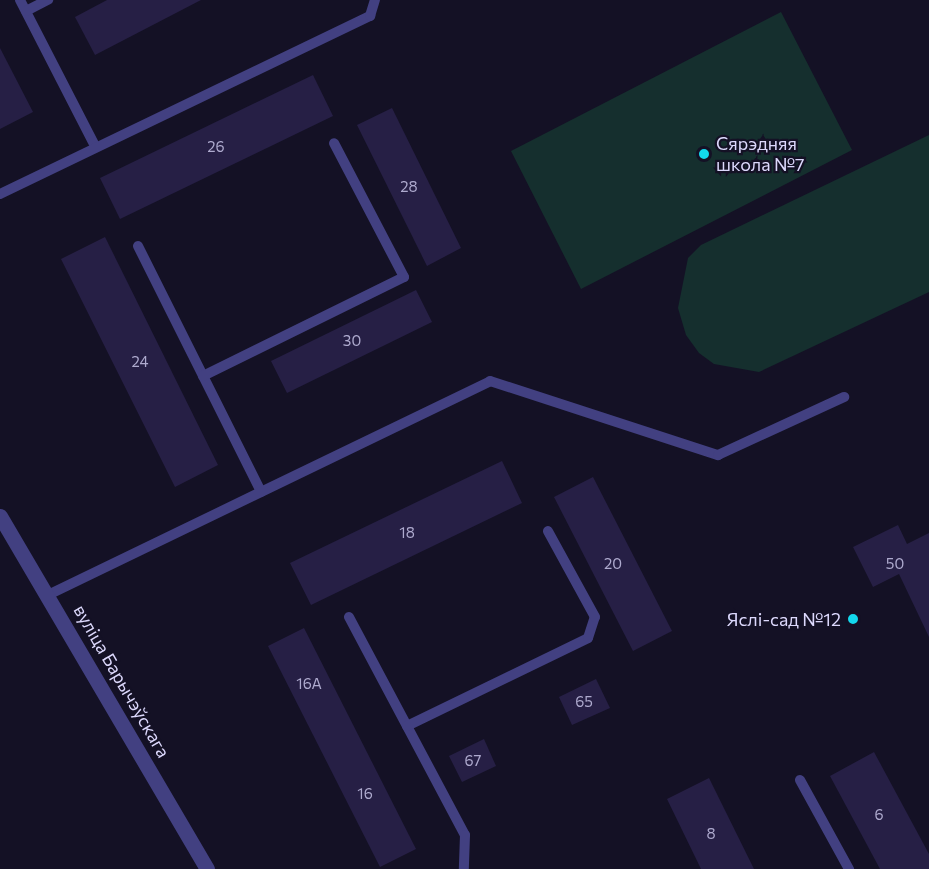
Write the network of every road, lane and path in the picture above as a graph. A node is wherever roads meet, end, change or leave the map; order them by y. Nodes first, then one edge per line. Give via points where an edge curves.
1 (20, 0) edge
2 (48, 0) edge
3 (375, 0) edge
4 (26, 11) junction
5 (334, 143) dead end
6 (95, 146) junction
7 (0, 194) edge
8 (138, 246) dead end
9 (203, 376) junction
10 (844, 396) dead end
11 (261, 492) junction
12 (0, 516) edge
13 (548, 531) dead end
14 (50, 594) junction
15 (348, 617) dead end
16 (407, 726) junction
17 (800, 780) dead end
18 (207, 869) edge
19 (465, 869) edge
20 (849, 869) edge

1 - 4 lane
2 - 4 lane
3 - 6 lane via 370,16
4 - 6 lane
5 - 9 lane via 404,277
6 - 7 lane
8 - 9 lane
9 - 11 lane
10 - 11 lane via 718,454 490,381
11 - 14 lane
12 - 14 street, вуліца Барычэўскага
13 - 16 lane via 595,617 588,638
14 - 18 street, вуліца Барычэўскага
15 - 16 lane
16 - 19 lane via 465,835
17 - 20 lane

